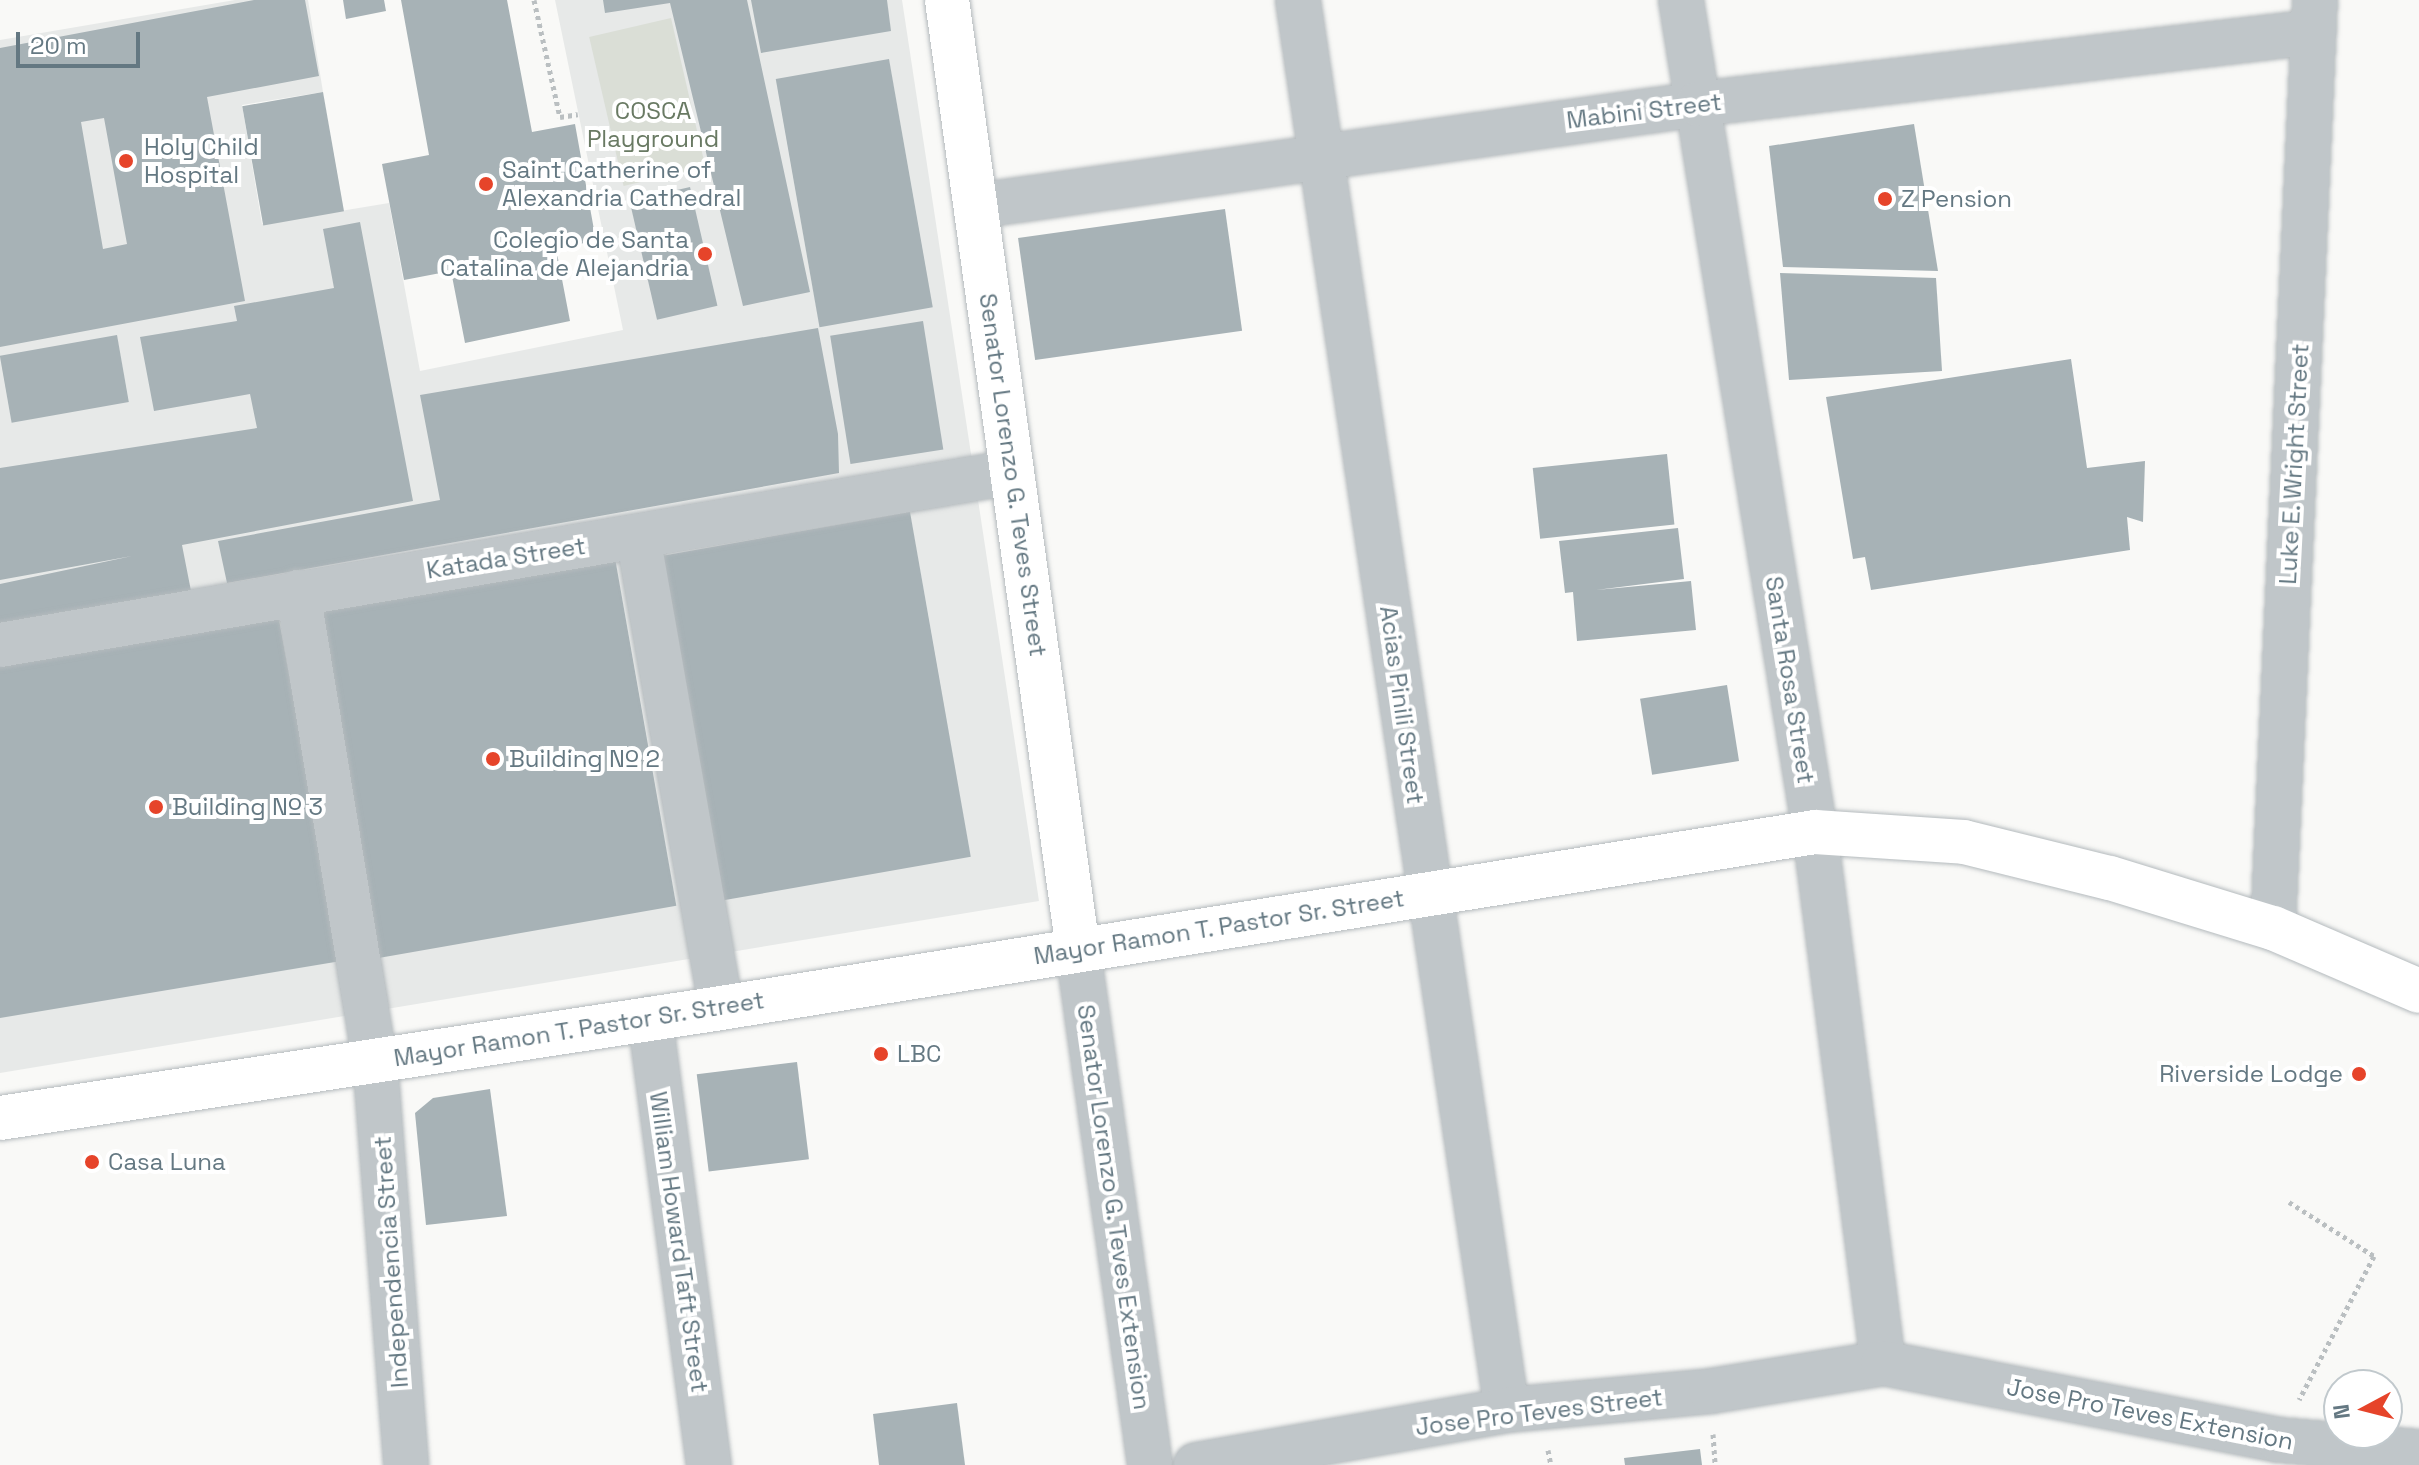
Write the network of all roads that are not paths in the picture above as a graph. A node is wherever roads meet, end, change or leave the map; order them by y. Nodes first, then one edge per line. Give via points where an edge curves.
1 (947, 0) edge
2 (1298, 0) edge
3 (1681, 0) edge
4 (2314, 16) edge
5 (1698, 104) junction
6 (1321, 154) junction
7 (976, 206) junction
8 (1012, 472) junction
9 (638, 536) junction
10 (298, 592) junction
11 (0, 645) edge
12 (1815, 832) junction
13 (1430, 893) junction
14 (2273, 928) junction
15 (1078, 950) junction
16 (2419, 991) edge
17 (721, 1008) junction
18 (650, 1018) junction
19 (375, 1060) junction
20 (0, 1118) edge
21 (1883, 1363) junction
22 (1507, 1410) junction
23 (2419, 1452) edge
24 (2278, 1453) edge
25 (406, 1465) edge
26 (709, 1465) edge
27 (1150, 1465) edge
28 (1196, 1465) edge

1 - 7 main road, Senator Lorenzo G. Teves Street
2 - 6 street, Acias Pinili Street
3 - 5 street, Santa Rosa Street
4 - 5 street, Mabini Street
4 - 14 street, Luke E. Wright Street
5 - 6 street, Mabini Street
5 - 12 street, Santa Rosa Street
6 - 7 street, Mabini Street
6 - 13 street, Acias Pinili Street
7 - 8 main road, Senator Lorenzo G. Teves Street
8 - 9 street, Katada Street
8 - 15 main road, Senator Lorenzo G. Teves Street
9 - 10 street, Katada Street
9 - 17 street
10 - 11 street, Katada Street
10 - 19 street, Independencia Street
12 - 13 main road, Mayor Ramon T. Pastor Sr. Street
12 - 14 main road, Mayor Ramon T. Pastor Sr. Street via 1964,842 2110,878
12 - 21 street, Santa Rosa Street
13 - 15 main road, Mayor Ramon T. Pastor Sr. Street
13 - 22 street, Acias Pinili Street
14 - 16 main road, Mayor Ramon T. Pastor Sr. Street
15 - 17 main road, Mayor Ramon T. Pastor Sr. Street
15 - 27 street, Senator Lorenzo G. Teves Extension
17 - 18 main road, Mayor Ramon T. Pastor Sr. Street
18 - 19 main road, Mayor Ramon T. Pastor Sr. Street
18 - 26 street, William Howard Taft Street
19 - 20 main road, Mayor Ramon T. Pastor Sr. Street
19 - 25 street, Independencia Street
21 - 22 street, Jose Pro Teves Street via 1711,1391
21 - 24 street, Jose Pro Teves Extension
22 - 28 street, Jose Pro Teves Street
23 - 24 street, Jose Pro Teves Extension

